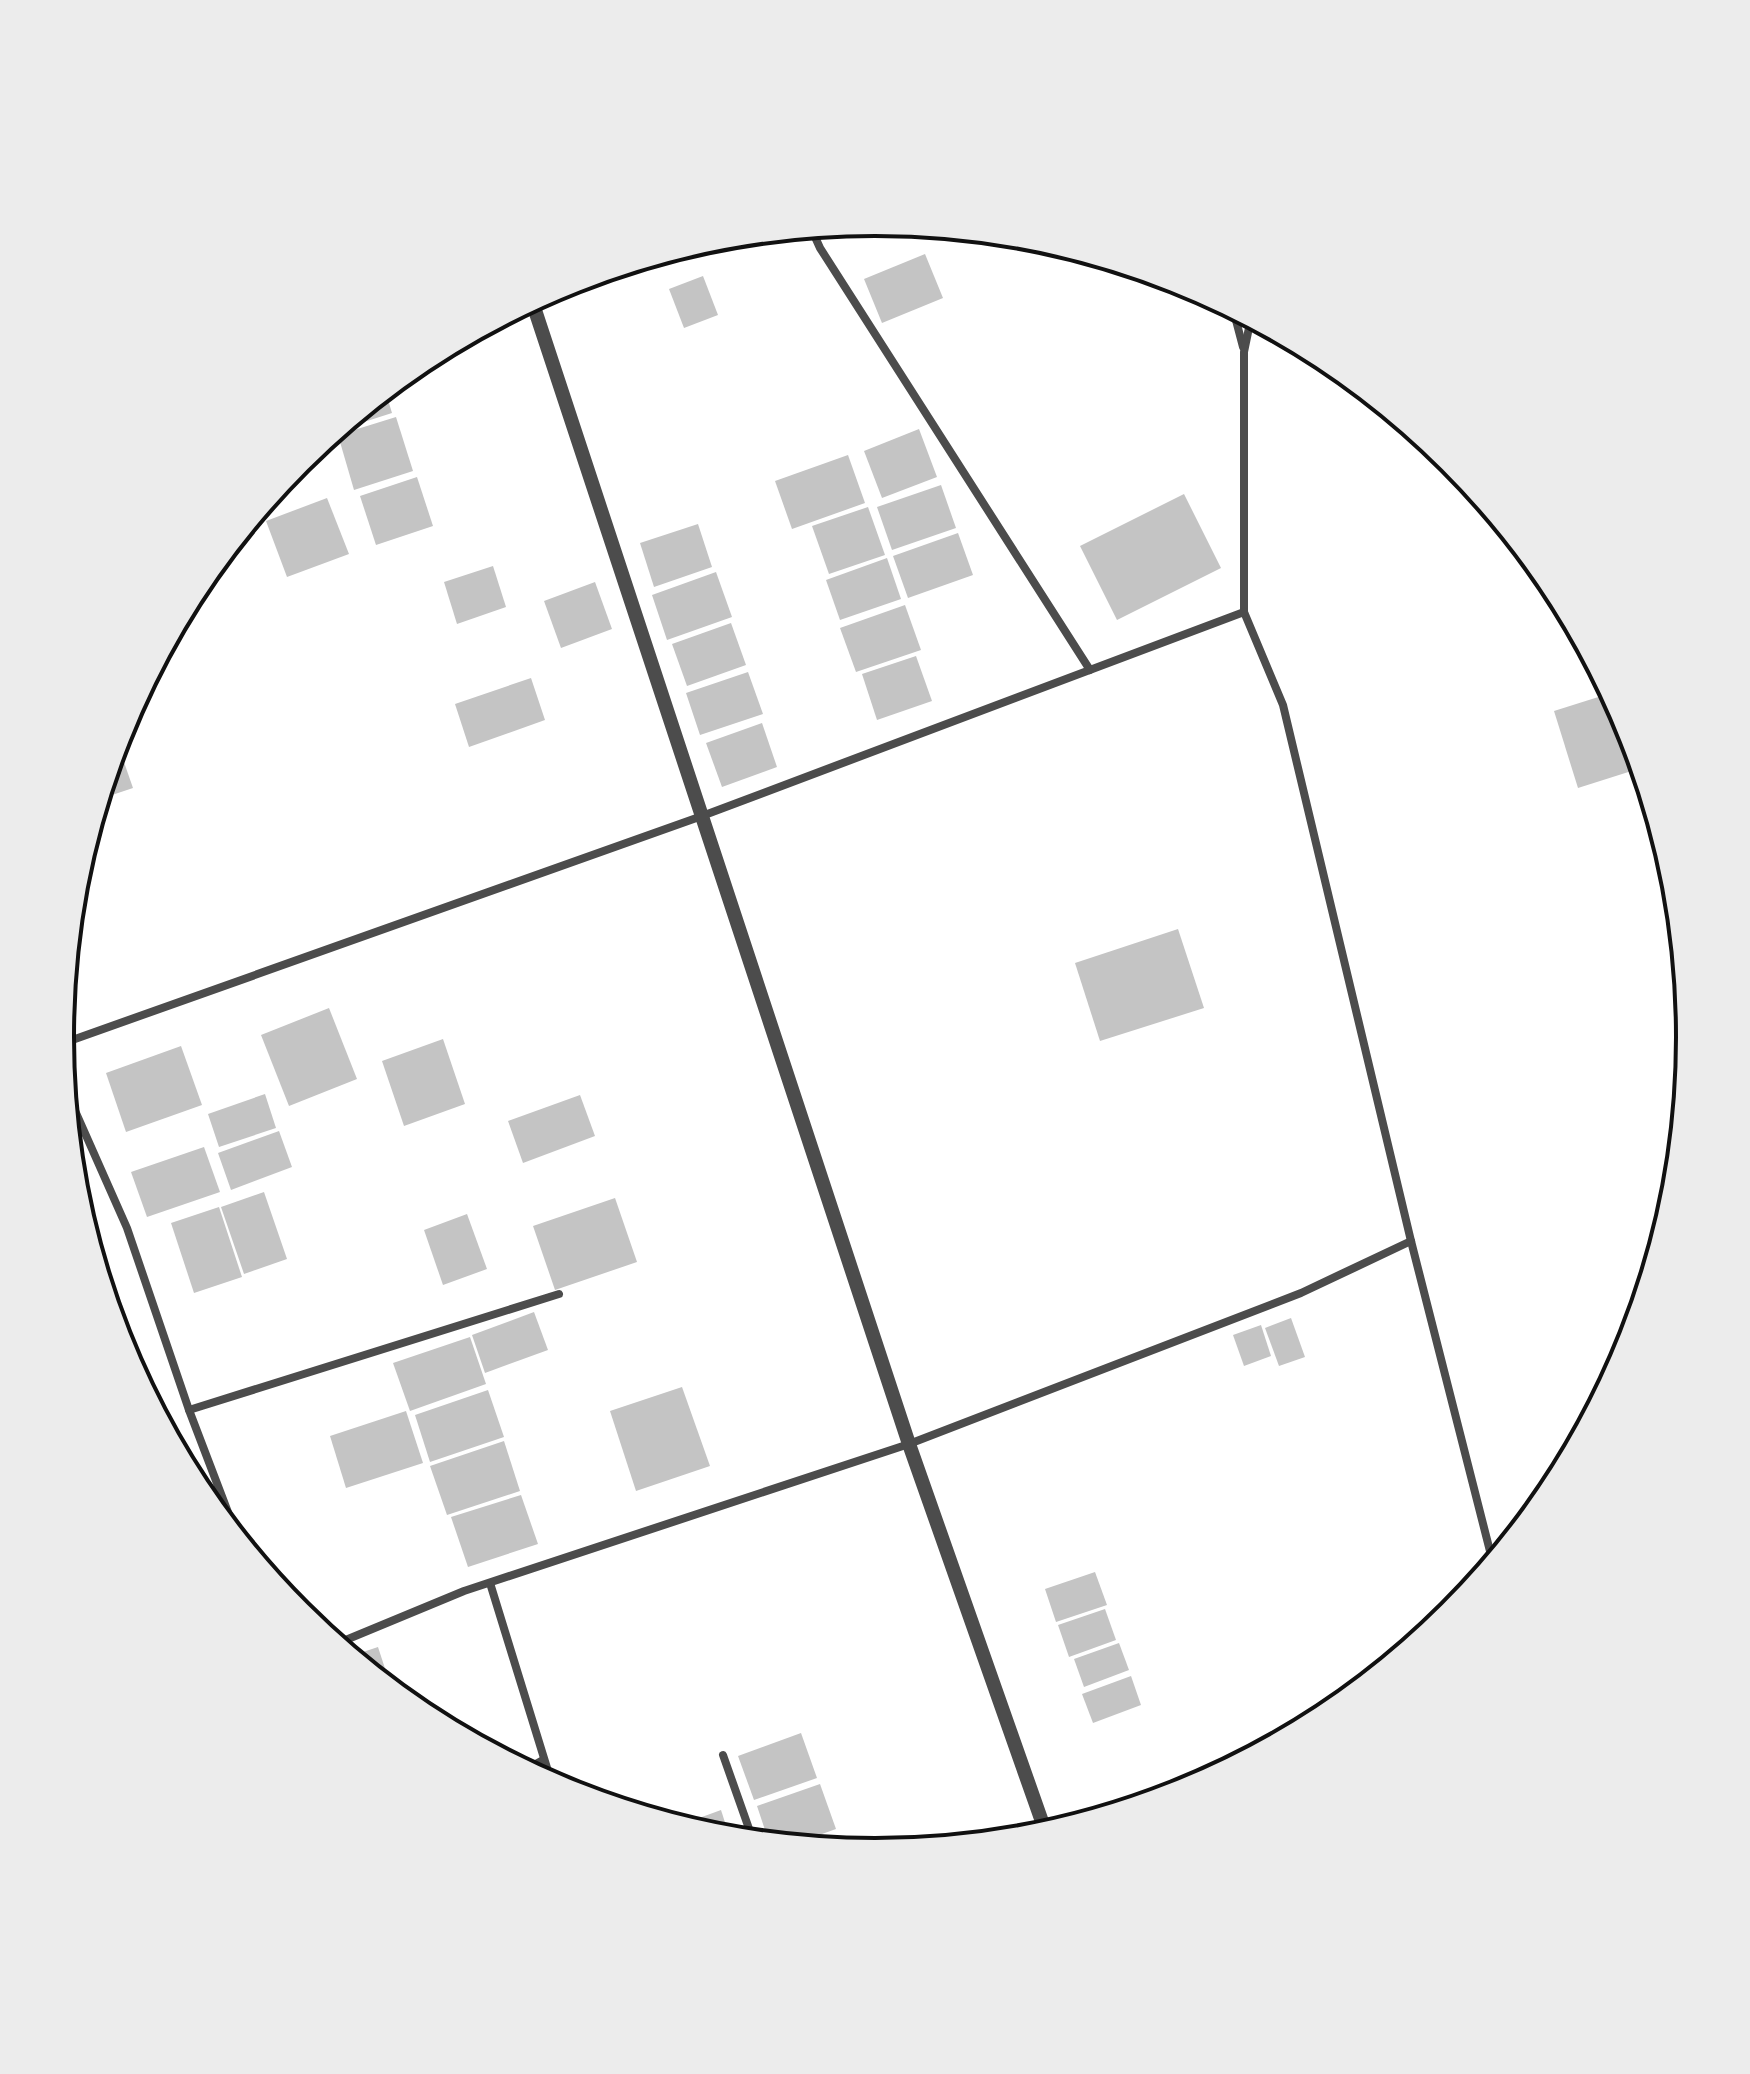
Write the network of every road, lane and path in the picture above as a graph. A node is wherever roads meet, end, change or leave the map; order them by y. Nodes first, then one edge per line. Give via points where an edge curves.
1 (816, 239) edge
2 (536, 312) edge
3 (1237, 323) edge
4 (1249, 329) edge
5 (1244, 352) junction
6 (1244, 612) junction
7 (1090, 670) junction
8 (702, 816) junction
9 (74, 1039) edge
10 (79, 1119) edge
11 (1411, 1241) junction
12 (559, 1294) dead end
13 (189, 1410) junction
14 (909, 1444) junction
15 (225, 1504) edge
16 (1490, 1550) edge
17 (490, 1583) junction
18 (348, 1639) edge
19 (723, 1755) dead end
20 (543, 1760) junction
21 (538, 1763) edge
22 (545, 1766) edge
23 (1042, 1821) edge
24 (749, 1828) edge

1 - 7 street
2 - 8 street
3 - 5 street
4 - 5 street
5 - 6 street
6 - 7 street
6 - 11 street via 1283,705
7 - 8 street
8 - 9 street
8 - 14 street
10 - 13 street via 127,1228
11 - 14 street via 1301,1293
11 - 16 street
12 - 13 street
13 - 15 street
14 - 17 street
14 - 23 street
17 - 18 street
17 - 20 street
19 - 24 street
20 - 21 street
20 - 22 street

